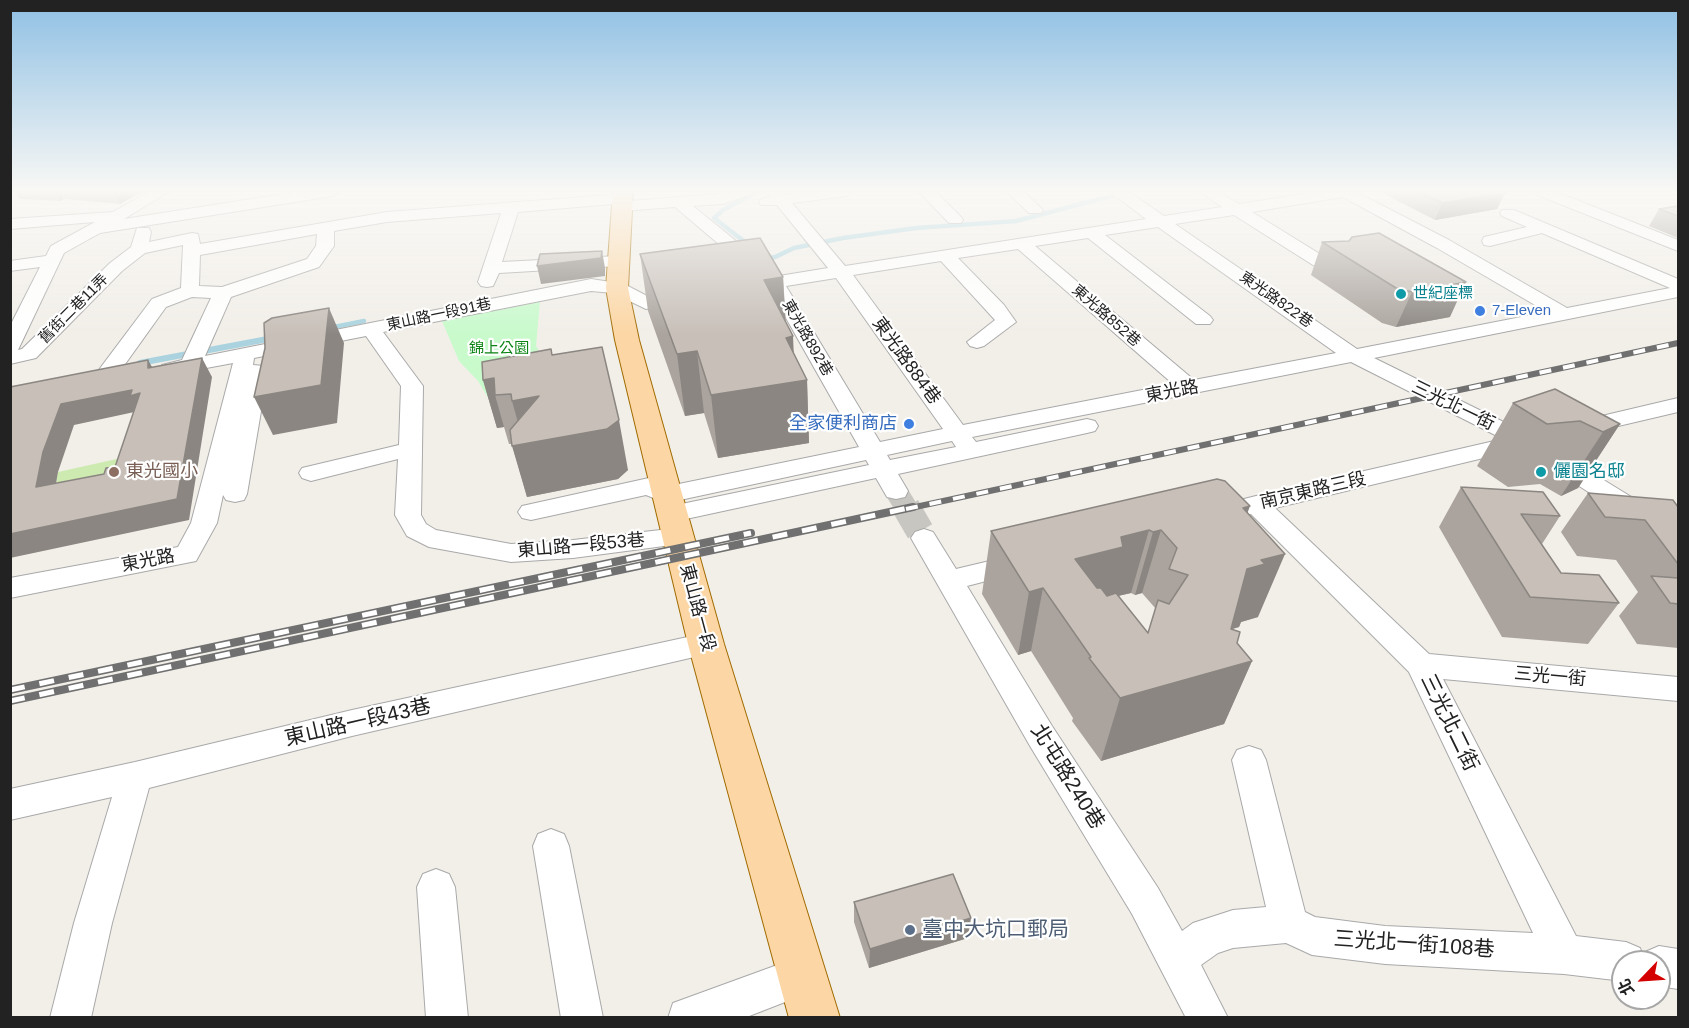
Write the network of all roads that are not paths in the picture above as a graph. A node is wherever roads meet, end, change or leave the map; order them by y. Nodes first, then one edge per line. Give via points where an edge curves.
1 (75, 239) edge
2 (141, 239) edge
3 (187, 239) edge
4 (192, 239) edge
5 (262, 239) edge
6 (325, 239) edge
7 (501, 239) edge
8 (620, 239) edge
9 (723, 239) edge
10 (813, 239) edge
11 (1047, 239) edge
12 (1100, 239) edge
13 (1188, 239) edge
14 (1284, 239) edge
15 (1434, 239) edge
16 (1498, 239) edge
17 (1570, 239) edge
18 (1660, 239) edge
19 (1490, 241) dead end
20 (1021, 243) junction
21 (1678, 246) edge
22 (139, 249) junction
23 (192, 251) junction
24 (945, 255) junction
25 (12, 258) edge
26 (52, 260) junction
27 (491, 268) junction
28 (1330, 268) edge
29 (841, 272) junction
30 (618, 275) junction
31 (775, 282) junction
32 (1678, 285) edge
33 (728, 290) edge
34 (190, 291) junction
35 (1678, 292) edge
36 (223, 293) junction
37 (693, 296) edge
38 (478, 306) junction
39 (1678, 309) edge
40 (1566, 315) junction
41 (1203, 320) dead end
42 (371, 329) junction
43 (977, 342) dead end
44 (10, 347) edge
45 (252, 352) junction
46 (10, 358) edge
47 (1366, 362) junction
48 (191, 364) junction
49 (100, 383) junction
50 (77, 387) edge
51 (1190, 388) junction
52 (1678, 405) edge
53 (964, 441) junction
54 (1524, 441) junction
55 (410, 449) junction
56 (877, 459) junction
57 (311, 473) dead end
58 (896, 491) tunnel mouth
59 (235, 494) dead end
60 (1256, 504) junction
61 (531, 512) dead end
62 (672, 515) junction
63 (1200, 518) edge
64 (1675, 535) edge
65 (924, 538) tunnel mouth
66 (1040, 558) edge
67 (949, 580) junction
68 (10, 588) edge
69 (706, 644) junction
70 (1421, 665) junction
71 (1678, 689) edge
72 (1249, 760) dead end
73 (135, 777) junction
74 (10, 805) edge
75 (551, 846) dead end
76 (436, 887) dead end
77 (1289, 924) junction
78 (1564, 954) junction
79 (1177, 958) junction
80 (1611, 960) edge
81 (808, 997) edge
82 (70, 1017) edge
83 (447, 1017) edge
84 (582, 1017) edge
85 (688, 1017) edge
86 (1208, 1017) edge

1 - 26 street via 57,250
2 - 22 street
3 - 22 street
4 - 23 street
5 - 23 street
6 - 36 street via 313,263
7 - 27 street
8 - 30 main road, 東山路一段
9 - 31 street, 東光路892巷
10 - 29 street, 東光路884巷
11 - 20 street
12 - 41 street
13 - 47 street, 東光路822巷
14 - 28 street
15 - 40 street
16 - 19 street
17 - 32 street
18 - 21 street
20 - 24 street
20 - 51 street, 東光路852巷
22 - 46 street, 舊街二巷11弄 via 29,354
23 - 34 street
24 - 29 street
24 - 43 street via 1006,322
25 - 26 street
26 - 44 street
27 - 30 street
27 - 38 street
29 - 31 street
29 - 53 street, 東光路884巷
30 - 37 street via 646,303
30 - 38 street, 東山路一段91巷 via 591,285
30 - 62 main road, 東山路一段 via 627,340
31 - 33 street
31 - 56 street, 東光路892巷
34 - 36 street
34 - 49 street via 159,303
35 - 40 street, 東光路
36 - 48 street
38 - 42 street, 東山路一段91巷
39 - 47 street, 東光路
40 - 47 street, 東光路
42 - 45 street, 東山路一段91巷
42 - 55 street, 東山路一段53巷 via 412,386
45 - 48 street, 東山路一段91巷
45 - 59 street
45 - 68 street, 東光路 via 204,523 187,554
47 - 51 street, 東光路
47 - 53 street, 東光路
47 - 54 street, 三光北一街
48 - 49 street, 東山路一段91巷
49 - 50 street, 東山路一段91巷
51 - 53 street, 東光路
52 - 54 street, 南京東路三段
53 - 56 street, 東光路
54 - 60 street, 南京東路三段
54 - 64 street, 三光北一街
55 - 57 street
55 - 62 street, 東山路一段53巷 via 408,515 416,530 429,538 511,553 573,549
56 - 58 street, 東光路892巷
56 - 62 street, 東光路
60 - 63 street, 南京東路三段
60 - 70 street, 三光北二街
61 - 62 street via 649,486
62 - 69 main road, 東山路一段
65 - 67 street, 北屯路240巷
66 - 67 street
67 - 79 street, 北屯路240巷
69 - 73 street, 東山路一段43巷 via 352,723
69 - 81 main road, 東山路一段
70 - 71 street, 三光一街
70 - 78 street, 三光北二街
72 - 77 street
73 - 74 street, 東山路一段43巷
73 - 82 street
75 - 84 street
76 - 83 street
77 - 78 street, 三光北一街108巷 via 1312,936 1384,945
77 - 79 street, 三光北一街108巷 via 1233,929 1207,938
78 - 80 street, 三光北一街108巷
79 - 86 street, 北屯路240巷
81 - 85 street

